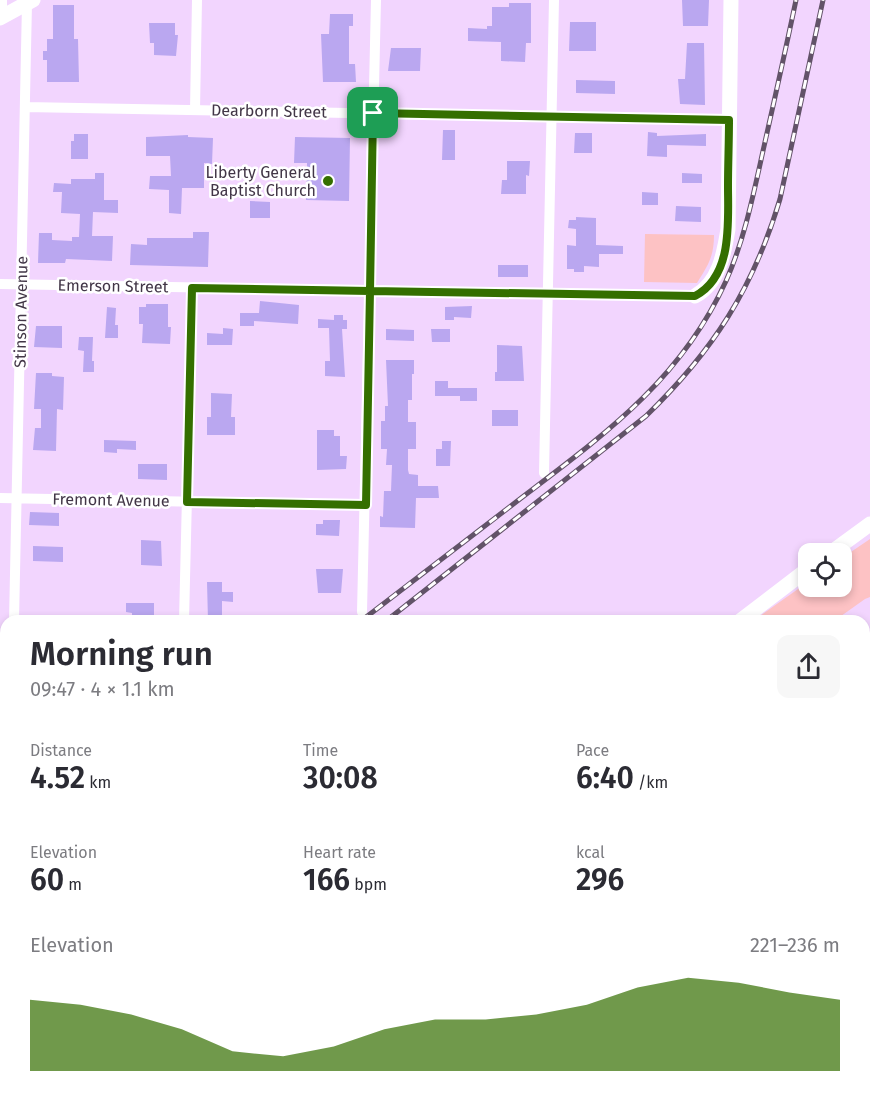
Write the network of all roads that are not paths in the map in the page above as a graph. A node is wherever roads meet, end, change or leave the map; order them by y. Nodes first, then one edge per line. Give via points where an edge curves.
1 (2, 0) edge
2 (197, 0) edge
3 (376, 0) edge
4 (554, 0) edge
5 (731, 0) edge
6 (30, 2) edge
7 (1, 17) edge
8 (25, 107) junction
9 (195, 110) junction
10 (373, 113) junction
11 (551, 117) junction
12 (729, 120) junction
13 (0, 284) edge
14 (21, 284) junction
15 (192, 288) junction
16 (370, 291) junction
17 (549, 294) junction
18 (695, 296) joint
19 (544, 472) dead end
20 (0, 498) edge
21 (16, 498) junction
22 (187, 502) junction
23 (366, 505) junction
24 (870, 524) edge
25 (845, 543) edge
26 (798, 577) edge
27 (362, 612) dead end
28 (14, 615) edge
29 (184, 615) edge
30 (748, 615) edge

1 - 7 street
2 - 9 street
3 - 10 street
4 - 11 street
5 - 12 street
6 - 7 street
6 - 8 street, Stinson Avenue
8 - 9 street, Dearborn Street
8 - 14 street, Stinson Avenue
9 - 10 street, Dearborn Street
10 - 11 street, Dearborn Street
10 - 16 street
11 - 12 street, Dearborn Street
11 - 17 street
12 - 18 street via 726,245 715,276
13 - 14 street, Emerson Street
14 - 15 street, Emerson Street
14 - 21 street, Stinson Avenue
15 - 16 street, Emerson Street
15 - 22 street
16 - 17 street, Emerson Street
16 - 23 street
17 - 18 street, Emerson Street
17 - 19 street
20 - 21 street, Fremont Avenue
21 - 22 street, Fremont Avenue
21 - 28 street, Stinson Avenue
22 - 23 street, Fremont Avenue
22 - 29 street
23 - 27 street
24 - 25 street
26 - 30 street

